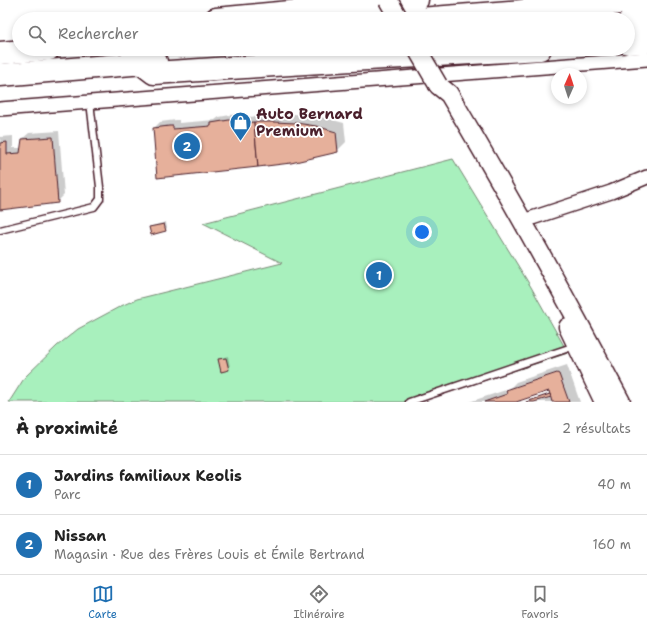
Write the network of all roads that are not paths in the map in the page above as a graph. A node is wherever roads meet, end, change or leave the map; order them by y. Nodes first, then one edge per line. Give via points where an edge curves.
1 (388, 0) edge
2 (418, 0) edge
3 (647, 1) edge
4 (290, 12) edge
5 (395, 12) edge
6 (508, 12) edge
7 (647, 21) edge
8 (635, 22) edge
9 (12, 41) edge
10 (0, 42) edge
11 (647, 42) edge
12 (635, 43) edge
13 (12, 52) edge
14 (0, 53) edge
15 (226, 56) edge
16 (396, 56) edge
17 (421, 56) edge
18 (647, 59) edge
19 (140, 63) junction
20 (0, 75) edge
21 (90, 102) junction
22 (0, 109) edge
23 (647, 177) edge
24 (518, 224) junction
25 (0, 230) edge
26 (583, 344) junction
27 (410, 402) edge
28 (604, 402) edge
29 (621, 402) edge

1 - 5 street, bridge
2 - 4 highway
3 - 6 highway
7 - 8 highway
9 - 10 highway
11 - 12 highway
13 - 14 highway
15 - 19 highway
16 - 19 highway via 154,73
17 - 24 street, bridge via 438,85 448,94
18 - 21 street
19 - 20 highway
21 - 22 street
21 - 25 lane via 100,199 94,207
23 - 24 street
24 - 26 street
26 - 27 lane
26 - 28 street
26 - 29 street

